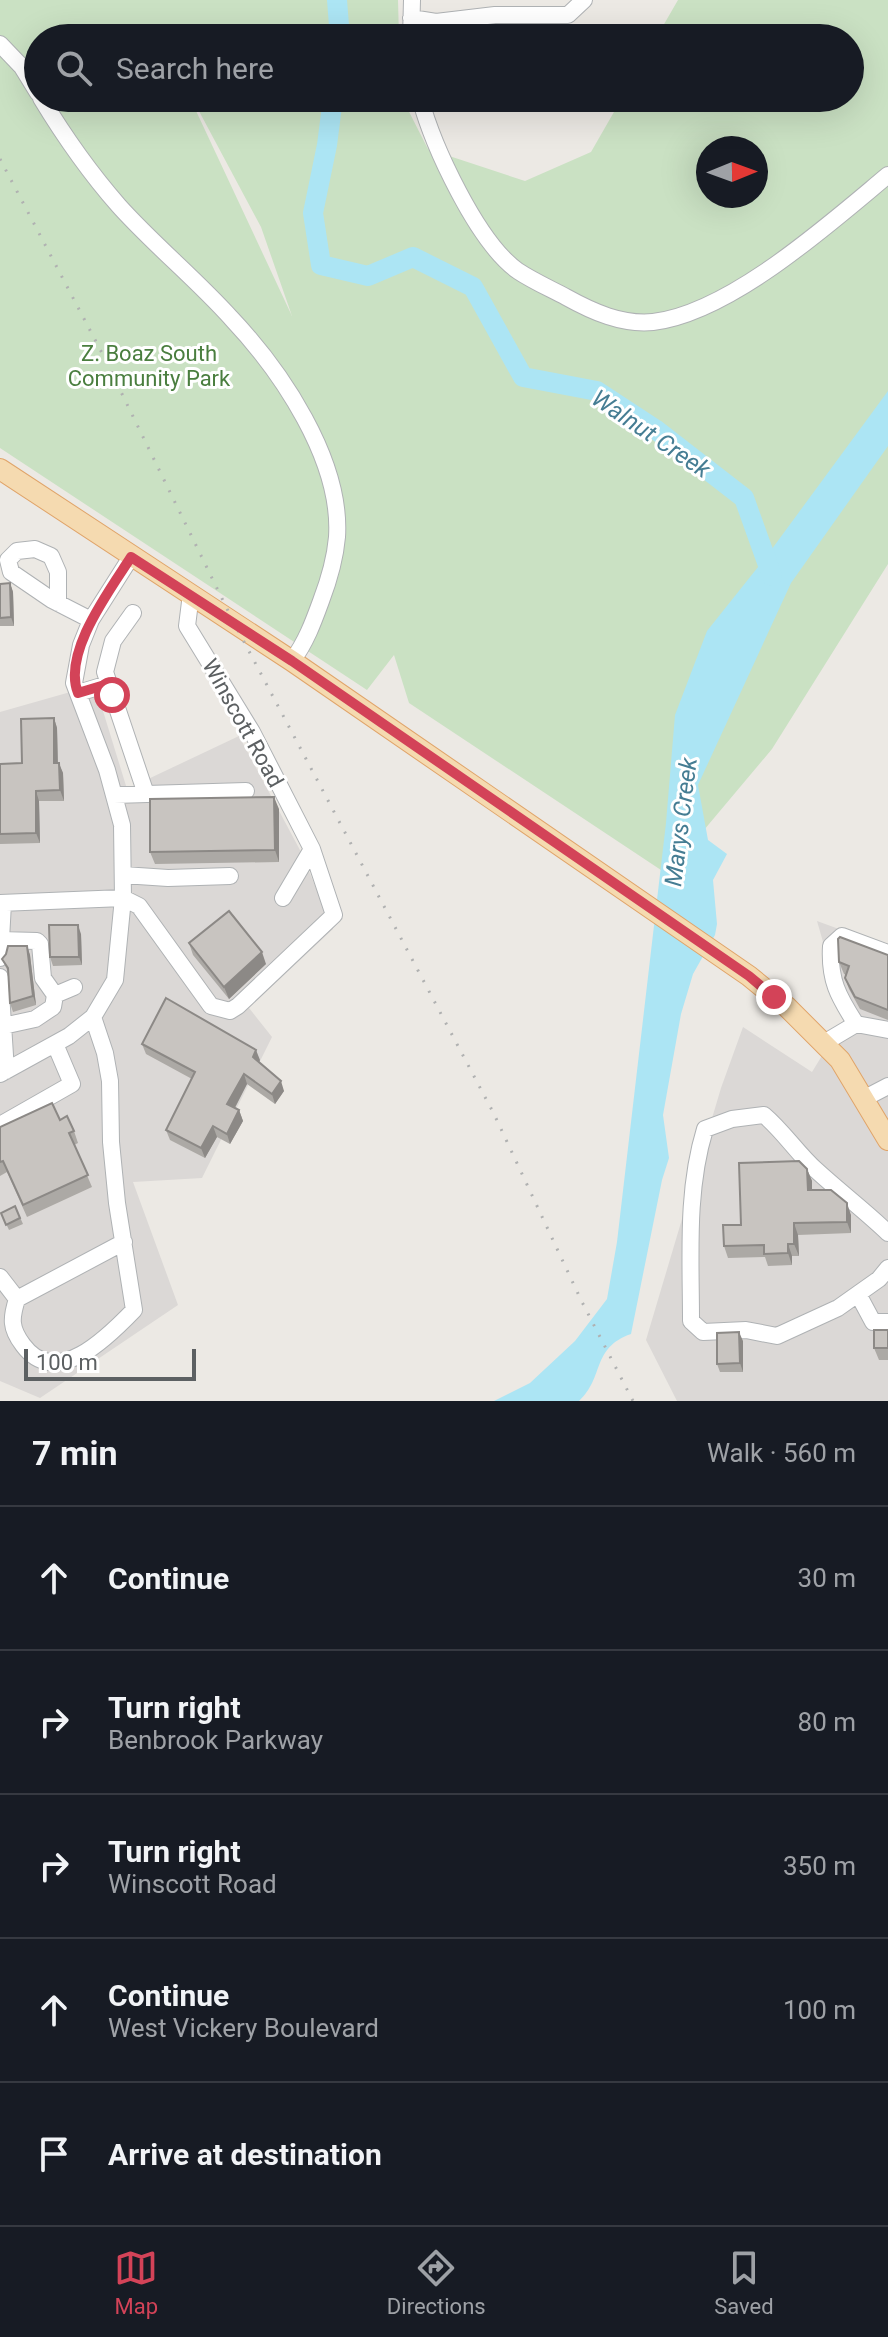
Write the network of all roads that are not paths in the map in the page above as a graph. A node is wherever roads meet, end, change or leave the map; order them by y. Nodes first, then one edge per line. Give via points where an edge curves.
1 (412, 0) edge
2 (584, 0) edge
3 (568, 7) edge
4 (411, 18) junction
5 (411, 24) edge
6 (0, 44) edge
7 (24, 70) edge
8 (50, 112) edge
9 (425, 112) edge
10 (888, 175) edge
11 (0, 469) edge
12 (131, 557) junction
13 (191, 594) junction
14 (58, 603) dead end
15 (133, 613) dead end
16 (91, 620) junction
17 (292, 661) junction
18 (108, 684) junction
19 (78, 693) junction
20 (246, 791) dead end
21 (146, 794) junction
22 (114, 795) junction
23 (312, 849) junction
24 (123, 875) junction
25 (230, 876) dead end
26 (123, 898) junction
27 (283, 898) dead end
28 (1, 903) edge
29 (1, 940) edge
30 (888, 953) edge
31 (0, 958) edge
32 (0, 977) edge
33 (74, 987) dead end
34 (55, 995) junction
35 (93, 1017) junction
36 (856, 1024) junction
37 (3, 1026) junction
38 (888, 1030) edge
39 (824, 1043) junction
40 (55, 1044) junction
41 (3, 1073) edge
42 (888, 1086) edge
43 (865, 1098) junction
44 (0, 1125) edge
45 (888, 1140) edge
46 (888, 1233) edge
47 (124, 1242) junction
48 (888, 1268) edge
49 (0, 1277) edge
50 (858, 1294) junction
51 (17, 1299) junction
52 (888, 1322) edge

1 - 4 street
2 - 3 street
3 - 4 street via 436,22
4 - 5 street
6 - 7 street
8 - 17 street via 119,206 270,363 312,434 331,485 337,536 328,583 307,639
9 - 10 street via 444,162 489,242 517,270 593,312 630,322 654,322 720,299 788,256
11 - 12 main road
12 - 13 main road
12 - 16 street
13 - 17 main road
13 - 23 street, Winscott Road via 187,626 252,732
14 - 16 street
15 - 18 street via 113,641 105,672
16 - 19 street via 74,683
17 - 39 main road via 736,968
18 - 19 street
18 - 21 street
19 - 22 street
20 - 21 street
21 - 22 street
22 - 24 street via 122,825
23 - 26 street, Winscott Road via 334,915 230,1011 211,1006 139,906
23 - 27 street
24 - 25 street
24 - 26 street
26 - 28 street
26 - 35 street via 115,980
28 - 29 street
29 - 31 street
29 - 34 street via 40,944 43,978
30 - 36 street via 842,936 831,946 830,969 839,998
32 - 37 street
33 - 34 street
34 - 37 street via 53,1007 41,1015
35 - 40 street
35 - 47 street via 110,1081 111,1142
36 - 38 street
36 - 39 street
37 - 41 street
39 - 43 main road
40 - 41 street
40 - 44 street via 72,1084
42 - 43 street
43 - 45 main road
46 - 50 street via 796,1151 764,1115 705,1129 690,1211 691,1321 703,1332 746,1330 777,1336
47 - 51 street
47 - 51 street via 134,1310 111,1334 76,1357 54,1364 32,1358 16,1336 11,1317
48 - 50 street
49 - 51 street
50 - 52 street via 873,1322

